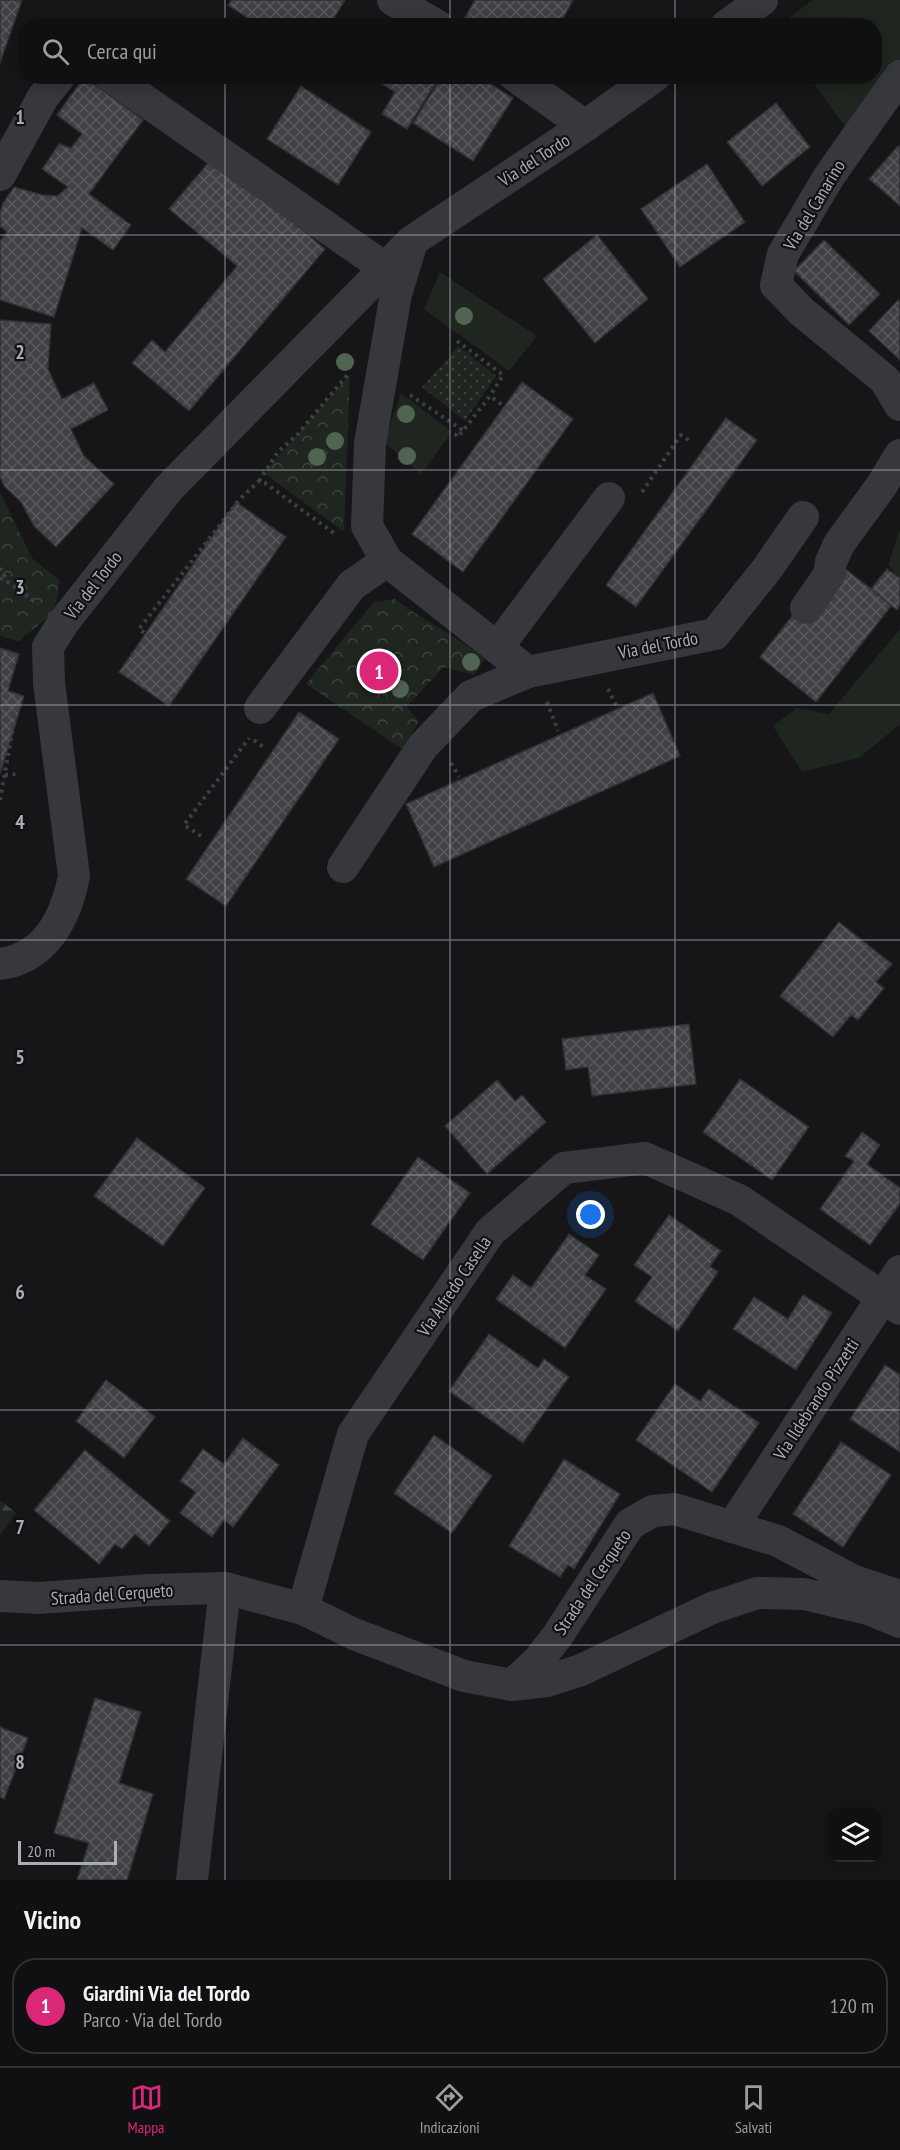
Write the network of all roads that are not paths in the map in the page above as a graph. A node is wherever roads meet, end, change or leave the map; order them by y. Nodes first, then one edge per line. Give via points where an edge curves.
1 (393, 0) edge
2 (762, 0) edge
3 (424, 18) edge
4 (737, 18) edge
5 (900, 76) edge
6 (54, 84) edge
7 (121, 84) edge
8 (526, 84) edge
9 (644, 84) edge
10 (585, 126) junction
11 (0, 175) edge
12 (412, 241) junction
13 (385, 268) junction
14 (900, 405) edge
15 (900, 455) edge
16 (623, 498) road end
17 (803, 517) dead end
18 (387, 561) junction
19 (806, 608) dead end
20 (497, 648) junction
21 (528, 672) junction
22 (260, 708) dead end
23 (343, 867) dead end
24 (0, 964) edge
25 (900, 1271) edge
26 (891, 1303) edge
27 (732, 1527) junction
28 (854, 1581) junction
29 (225, 1588) junction
30 (804, 1594) junction
31 (0, 1596) edge
32 (900, 1596) edge
33 (303, 1609) junction
34 (900, 1622) edge
35 (512, 1685) junction
36 (192, 1880) edge

1 - 3 street
2 - 4 street
5 - 14 street, Via del Canarino via 830,175 783,254 776,285 801,311 885,380
6 - 11 street
7 - 13 street
8 - 10 street
9 - 10 street, Via del Tordo
10 - 12 street, Via del Tordo
12 - 13 street, Via del Tordo
12 - 18 street via 368,373 367,526
13 - 24 street, Via del Tordo via 168,488 48,647 49,684 74,876 68,905 54,932 32,952
15 - 19 street via 839,544 830,575
16 - 20 street
17 - 21 street, Via del Tordo via 715,634
18 - 20 street
18 - 22 street via 352,585
20 - 21 street
21 - 23 street, Via del Tordo via 471,696 428,740
25 - 26 street, Via Ildebrando Pizzetti
26 - 27 street, Via Ildebrando Pizzetti
26 - 33 street, Via Alfredo Casella via 739,1200 645,1158 564,1168 490,1232 353,1434
27 - 28 street, Strada del Cerqueto via 778,1541
27 - 35 street, Strada del Cerqueto via 675,1509 653,1511 630,1524 558,1635
28 - 30 street, Strada del Cerqueto via 830,1583
28 - 32 street, Strada del Cerqueto
29 - 31 street, Strada del Cerqueto via 39,1598
29 - 33 street, Strada del Cerqueto
29 - 36 street
30 - 34 street, Strada del Cerqueto via 868,1609
30 - 35 street, Strada del Cerqueto via 758,1593 712,1608 581,1670 547,1681
33 - 35 street, Strada del Cerqueto via 354,1634 464,1676

